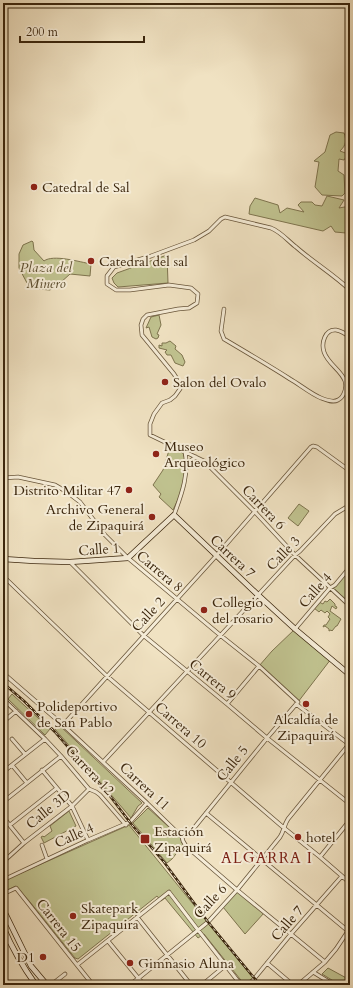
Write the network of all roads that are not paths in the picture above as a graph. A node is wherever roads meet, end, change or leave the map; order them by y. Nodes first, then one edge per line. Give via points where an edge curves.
1 (350, 290) edge
2 (224, 309) dead end
3 (350, 337) edge
4 (185, 451) junction
5 (196, 457) junction
6 (187, 463) junction
7 (350, 471) edge
8 (3, 478) edge
9 (350, 504) edge
10 (255, 512) junction
11 (174, 515) junction
12 (295, 555) junction
13 (216, 556) junction
14 (128, 558) junction
15 (3, 559) edge
16 (70, 562) junction
17 (350, 566) edge
18 (3, 576) edge
19 (330, 588) junction
20 (258, 595) junction
21 (177, 599) junction
22 (350, 606) edge
23 (295, 628) junction
24 (143, 635) junction
25 (220, 635) junction
26 (259, 666) junction
27 (187, 672) junction
28 (3, 673) edge
29 (350, 675) edge
30 (108, 677) junction
31 (3, 699) edge
32 (297, 703) junction
33 (227, 704) junction
34 (16, 711) junction
35 (149, 712) junction
36 (3, 722) edge
37 (63, 725) junction
38 (12, 738) dead end
39 (266, 738) junction
40 (45, 739) junction
41 (350, 744) edge
42 (26, 754) junction
43 (60, 756) junction
44 (103, 762) junction
45 (12, 765) junction
46 (42, 770) junction
47 (3, 772) edge
48 (320, 780) junction
49 (231, 782) junction
50 (27, 783) junction
51 (57, 788) junction
52 (89, 789) junction
53 (3, 802) edge
54 (147, 803) junction
55 (350, 804) edge
56 (72, 806) junction
57 (206, 813) junction
58 (3, 817) edge
59 (350, 820) edge
60 (10, 825) junction
61 (126, 825) junction
62 (284, 828) junction
63 (182, 837) junction
64 (88, 840) junction
65 (24, 843) junction
66 (42, 844) dead end
67 (320, 857) junction
68 (47, 859) junction
69 (261, 860) junction
70 (3, 862) edge
71 (342, 876) junction
72 (3, 880) edge
73 (350, 883) edge
74 (237, 890) junction
75 (3, 894) edge
76 (317, 905) junction
77 (3, 909) edge
78 (137, 917) junction
79 (3, 929) edge
80 (349, 929) edge
81 (198, 930) junction
82 (291, 934) junction
83 (108, 941) junction
84 (167, 955) junction
85 (325, 962) junction
86 (267, 963) junction
87 (77, 965) junction
88 (226, 965) junction
89 (313, 972) junction
90 (65, 974) dead end
91 (138, 978) junction
92 (36, 985) edge
93 (47, 985) edge
94 (51, 985) edge
95 (93, 985) edge
96 (130, 985) edge
97 (144, 985) edge
98 (191, 985) edge
99 (202, 985) edge
100 (241, 985) edge
101 (249, 985) edge
102 (293, 985) edge
103 (298, 985) edge
104 (334, 985) edge

1 - 4 street, Carrera 6 via 277,230 225,217 194,240 114,267 107,276 107,284 116,290 169,285 191,288 198,294 197,303 189,308 148,315 141,325 142,335 174,374 180,389 170,400 162,403 154,414 150,424 150,435
2 - 3 street via 221,331 224,340 320,398 332,401 339,400 344,393 345,380 328,360 322,345 325,335 330,331 337,330
4 - 5 street, Carrera 6
4 - 6 street, Calle 1
5 - 6 street
5 - 10 street, Carrera 6 via 204,461
6 - 11 street, Calle 1 via 183,492
7 - 10 street, Calle 2 via 313,446
8 - 14 street, Carrera 8 via 18,477 55,485 67,492 80,502 105,535
9 - 12 street, Calle 3 via 335,514
10 - 12 street, Carrera 6
10 - 13 street, Calle 2
11 - 13 street, Carrera 7
11 - 14 street, Calle 1
12 - 19 street, Carrera 6
12 - 20 street, Calle 3
13 - 20 street, Carrera 7
13 - 21 street, Calle 2
14 - 16 street, Calle 1
14 - 21 street, Carrera 8
15 - 16 street, Calle 1
16 - 24 street, Carrera 9
17 - 19 street, Calle 4
18 - 30 street, Carrera 10
19 - 22 street, Carrera 6
19 - 23 street, Calle 4
20 - 23 street, Carrera 7
20 - 25 street, Calle 3
21 - 24 street, Calle 2
21 - 25 street, Carrera 8
23 - 29 street, Carrera 7
24 - 27 street, Carrera 9
24 - 30 street, Calle 2
25 - 26 street, Carrera 8
25 - 27 street, Calle 3
26 - 32 street, Carrera 8
26 - 33 street
27 - 33 street, Carrera 9
27 - 35 street, Calle 3
28 - 37 street, Carrera 11
30 - 35 street, Carrera 10
30 - 37 street, Calle 2
31 - 34 street, Carrera 12
32 - 39 street, Calle 5
32 - 41 street, Carrera 8
33 - 39 street, Carrera 9
34 - 36 street
34 - 40 street, Carrera 12
35 - 44 street, Calle 3
35 - 49 street, Carrera 10
37 - 44 street, Carrera 11
38 - 42 street
39 - 48 street, Carrera 9
39 - 49 street, Calle 5
40 - 42 street
40 - 43 street, Carrera 12
41 - 48 street, Calle 6
42 - 45 street
43 - 46 street
43 - 52 street, Carrera 12
44 - 54 street, Carrera 11
45 - 47 street
45 - 50 street
46 - 50 street
46 - 51 street
48 - 55 street, Carrera 9
48 - 62 street, Calle 6 via 288,819
49 - 57 street, Calle 5
49 - 62 street, Carrera 10
50 - 53 street
51 - 56 street
51 - 60 street
52 - 56 street, Calle 3D
52 - 61 street, Carrera 12 via 100,795
54 - 61 street, Calle 4
54 - 63 street, Carrera 11
56 - 64 street
56 - 65 street, Calle 3D
57 - 63 street, Calle 5 via 189,833
57 - 69 street
58 - 60 street
59 - 67 street
60 - 65 street
61 - 64 street, Calle 4
62 - 67 street, Carrera 10
62 - 69 street, Calle 6
63 - 74 street, Carrera 11 via 186,846
64 - 68 street, Calle 4
65 - 70 street, Calle 3D
66 - 68 street
67 - 71 street, Carrera 10
68 - 72 street, Calle 4
69 - 74 street, Calle 6
69 - 76 street
71 - 73 street, Carrera 10
71 - 76 street, Calle 7
74 - 81 street, Calle 6
74 - 82 street, Carrera 11
75 - 87 street, Carrera 15 via 16,888
76 - 80 street
76 - 82 street, Calle 7
77 - 93 street via 31,966
78 - 81 street via 169,892
78 - 83 street
78 - 84 street
79 - 92 street
80 - 85 street
81 - 84 street, Calle 6
81 - 88 street
82 - 85 street, Carrera 11
82 - 86 street, Calle 7
83 - 87 street
83 - 91 street
84 - 91 street, Calle 6
84 - 98 street
85 - 89 street
86 - 101 street, Calle 7
86 - 102 street
87 - 95 street, Carrera 15
88 - 99 street
88 - 100 street
89 - 103 street
89 - 104 street
90 - 94 street
91 - 96 street, Calle 6
91 - 97 street

